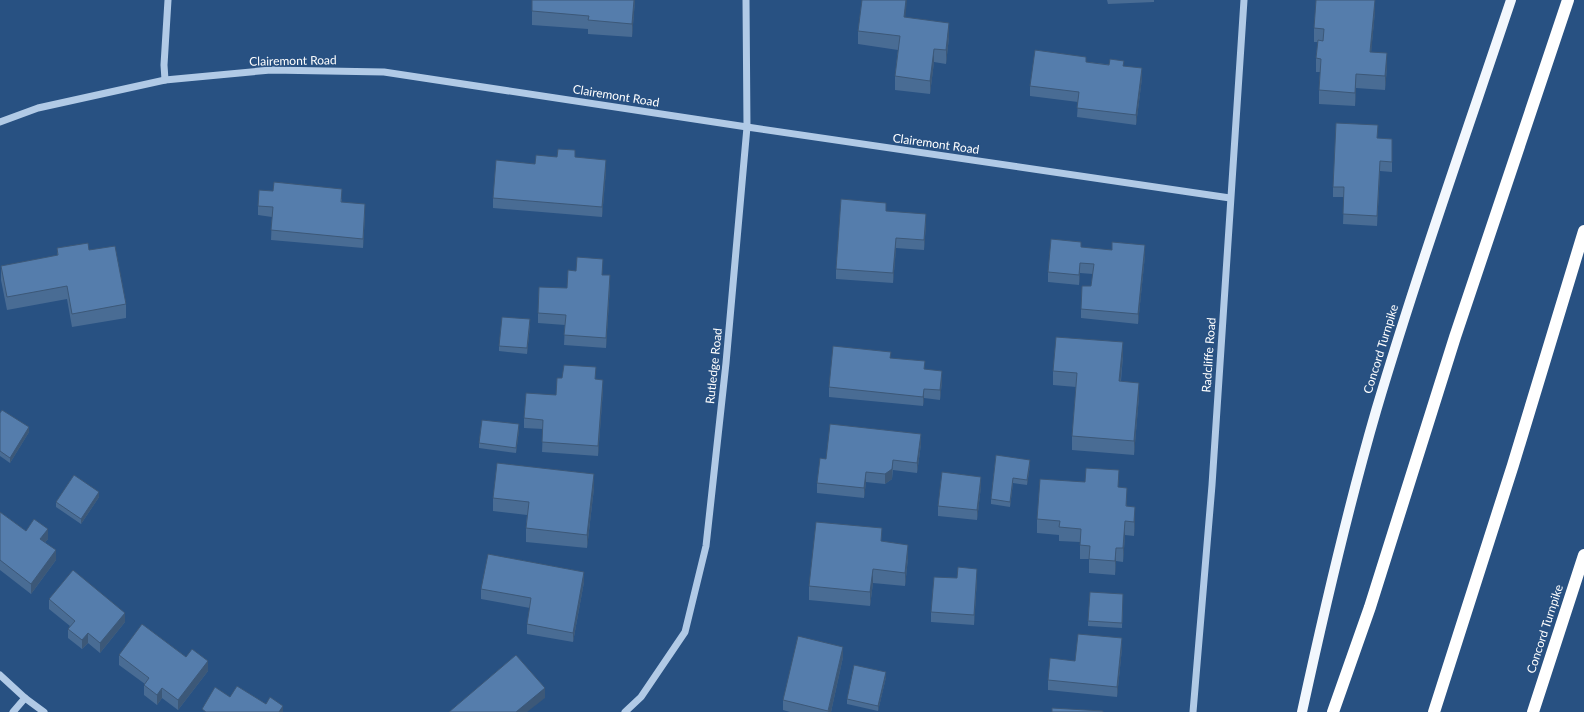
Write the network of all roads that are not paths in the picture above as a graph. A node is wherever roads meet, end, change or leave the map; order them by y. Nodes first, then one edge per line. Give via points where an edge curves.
1 (168, 0) edge
2 (746, 0) edge
3 (1244, 0) edge
4 (1511, 0) edge
5 (1568, 0) edge
6 (165, 80) junction
7 (0, 122) edge
8 (747, 127) junction
9 (1230, 198) junction
10 (1584, 231) edge
11 (1584, 555) edge
12 (0, 675) edge
13 (26, 698) junction
14 (13, 712) edge
15 (44, 712) edge
16 (625, 712) edge
17 (1193, 712) edge
18 (1302, 712) edge
19 (1333, 712) edge
20 (1434, 712) edge
21 (1533, 712) edge

1 - 6 street
2 - 8 street, Rutledge Road
3 - 9 street, Radcliffe Road
4 - 18 main road, Concord Turnpike via 1376,411 1328,593
5 - 19 highway via 1453,344 1370,607
6 - 7 street, Clairemont Road via 38,108
6 - 8 street, Clairemont Road via 271,70 384,72
8 - 9 street, Clairemont Road
8 - 16 street, Rutledge Road via 726,363 706,546 685,632 641,697
9 - 17 street, Radcliffe Road via 1212,485
10 - 20 highway
11 - 21 highway, Concord Turnpike
12 - 13 street
13 - 14 street
13 - 15 street

